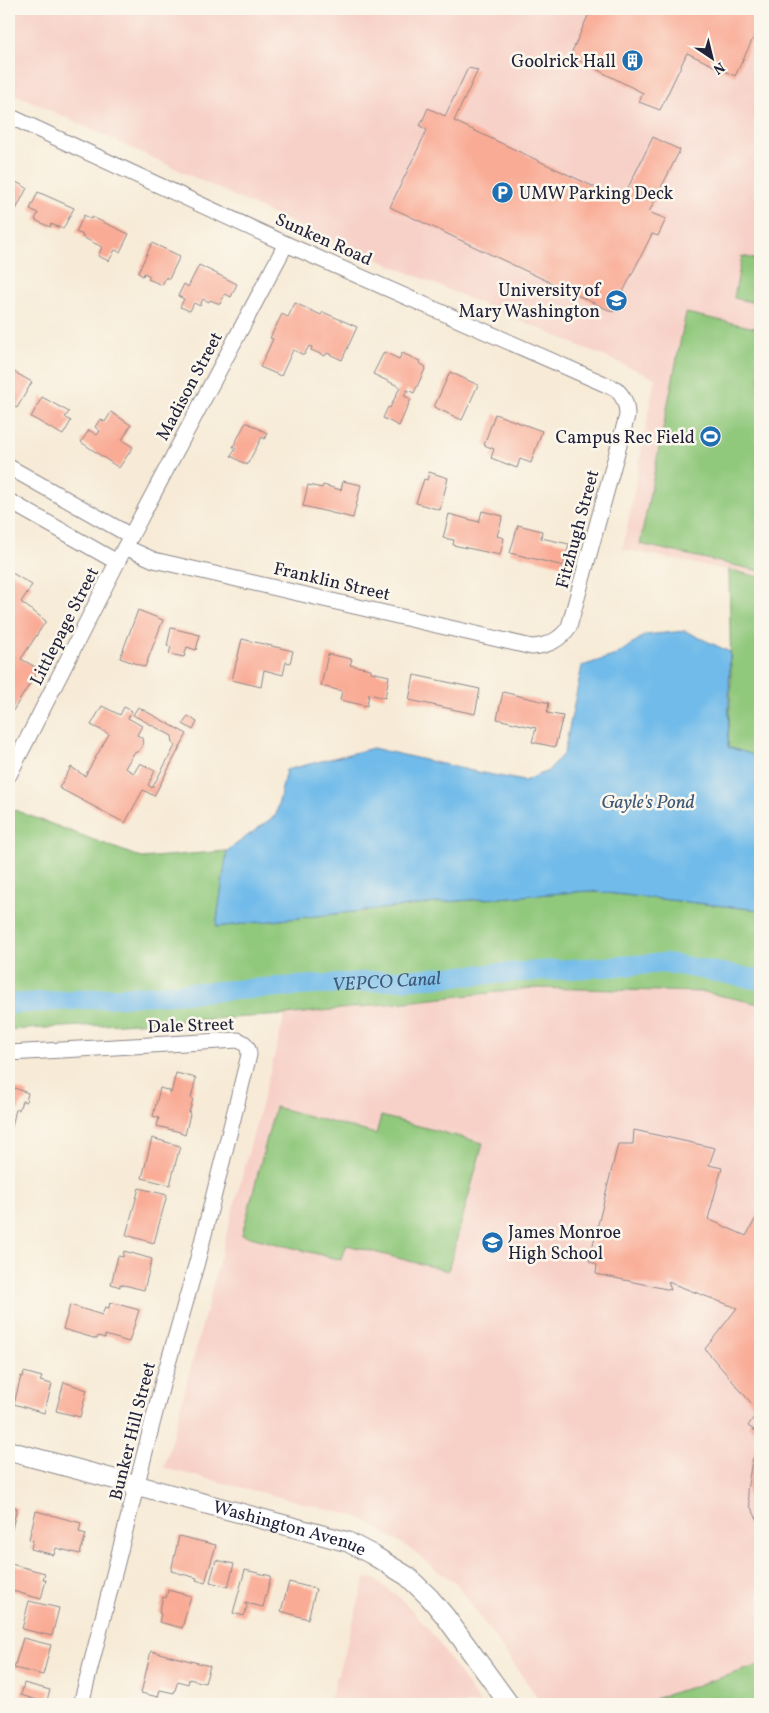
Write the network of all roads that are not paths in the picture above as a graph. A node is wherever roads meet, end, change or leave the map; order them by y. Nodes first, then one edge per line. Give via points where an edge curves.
1 (9, 116) edge
2 (286, 244) junction
3 (624, 397) joint
4 (9, 467) edge
5 (9, 501) edge
6 (128, 541) junction
7 (117, 562) junction
8 (532, 647) joint
9 (9, 775) edge
10 (9, 1054) edge
11 (221, 1167) joint
12 (9, 1451) edge
13 (138, 1485) junction
14 (81, 1704) edge
15 (509, 1704) edge

1 - 2 street, Sunken Road
2 - 3 street, Sunken Road via 616,389
2 - 6 street, Madison Street
3 - 8 street, Fitzhugh Street via 626,416 569,627 552,643
4 - 6 street, Franklin Street
5 - 7 street
6 - 7 street, Littlepage Street
6 - 8 street, Franklin Street via 154,560
7 - 9 street, Littlepage Street
10 - 11 street, Dale Street via 238,1040 245,1043 249,1055
11 - 13 street, Bunker Hill Street
12 - 13 street, Washington Avenue
13 - 14 street, Bunker Hill Street
13 - 15 street, Washington Avenue via 348,1542 371,1554 407,1576 429,1596

